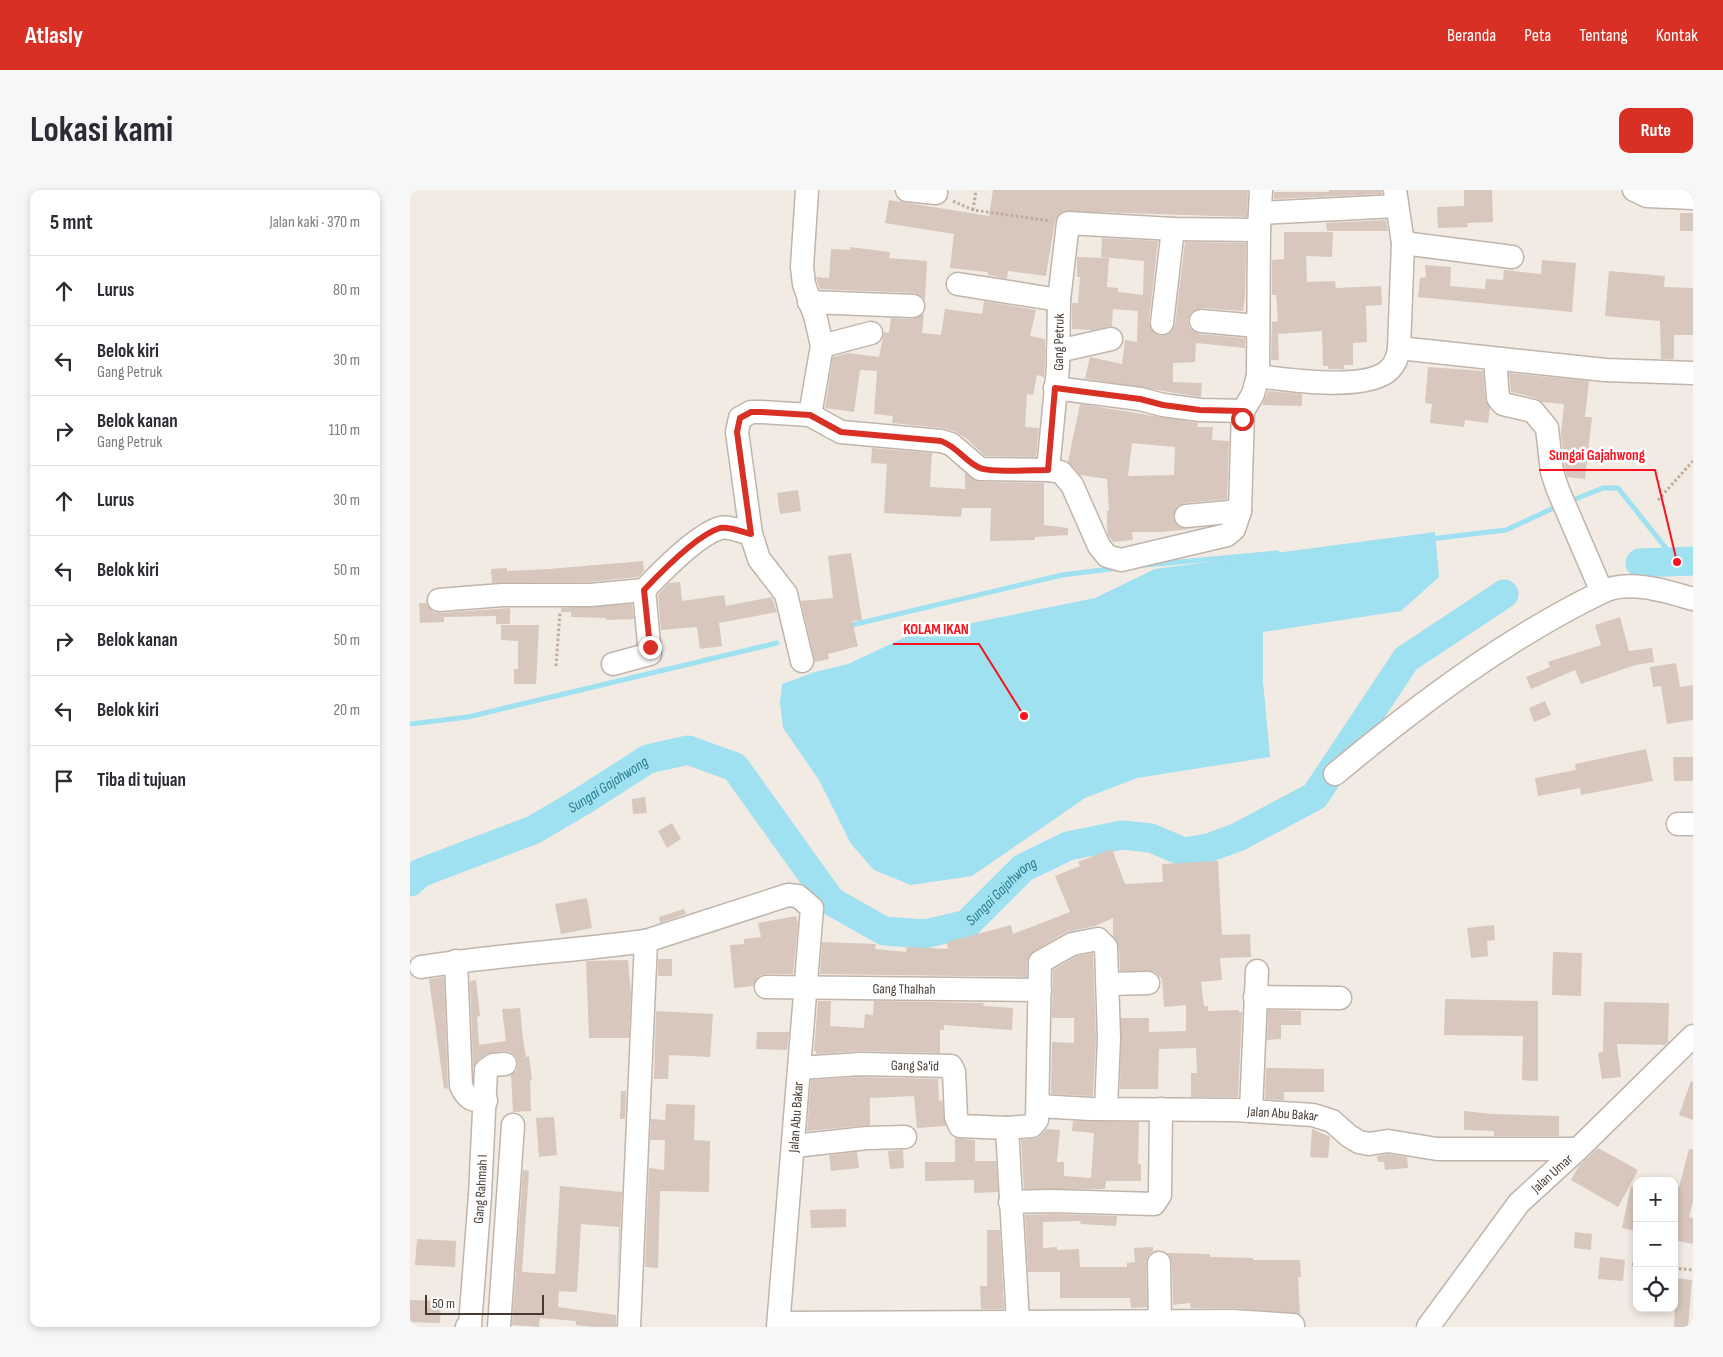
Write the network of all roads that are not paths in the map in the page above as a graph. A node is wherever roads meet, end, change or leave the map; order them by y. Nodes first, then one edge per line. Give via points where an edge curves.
1 (807, 190) edge
2 (907, 190) edge
3 (1261, 190) edge
4 (1634, 190) edge
5 (936, 193) road end
6 (1396, 198) edge
7 (1693, 198) edge
8 (1260, 221) junction
9 (1173, 229) junction
10 (1403, 243) junction
11 (1512, 257) dead end
12 (958, 284) dead end
13 (1059, 300) junction
14 (809, 302) junction
15 (913, 306) dead end
16 (1202, 322) dead end
17 (1162, 323) dead end
18 (1258, 326) junction
19 (871, 333) dead end
20 (1110, 339) dead end
21 (822, 346) junction
22 (1400, 348) junction
23 (1058, 351) junction
24 (1495, 360) junction
25 (1693, 373) edge
26 (1258, 376) junction
27 (1055, 388) junction
28 (1243, 411) junction
29 (810, 415) junction
30 (1048, 470) junction
31 (1240, 511) junction
32 (1186, 516) dead end
33 (751, 534) junction
34 (644, 590) junction
35 (1602, 592) junction
36 (1693, 599) edge
37 (439, 600) dead end
38 (802, 661) dead end
39 (613, 664) dead end
40 (1335, 774) dead end
41 (646, 941) junction
42 (456, 961) junction
43 (421, 967) dead end
44 (1256, 972) dead end
45 (1148, 983) dead end
46 (1109, 984) junction
47 (766, 987) dead end
48 (805, 988) junction
49 (1040, 990) junction
50 (1256, 997) junction
51 (1340, 998) dead end
52 (1693, 1036) edge
53 (505, 1064) dead end
54 (800, 1068) junction
55 (486, 1101) junction
56 (1038, 1106) junction
57 (1106, 1109) junction
58 (1161, 1109) junction
59 (1251, 1111) junction
60 (513, 1125) dead end
61 (1007, 1128) junction
62 (905, 1137) dead end
63 (794, 1146) junction
64 (1578, 1149) junction
65 (1010, 1202) junction
66 (1159, 1263) dead end
67 (1018, 1322) junction
68 (1160, 1323) junction
69 (1082, 1324) edge
70 (1183, 1324) edge
71 (779, 1325) edge
72 (984, 1325) edge
73 (1293, 1325) dead end
74 (473, 1326) edge
75 (499, 1327) edge
76 (630, 1327) edge
77 (1428, 1327) edge

1 - 14 street via 802,267
2 - 5 street
3 - 8 street
4 - 7 street via 1647,196
6 - 8 street
6 - 10 street
8 - 9 street
8 - 18 street
9 - 13 street, Gang Petruk via 1068,223
9 - 17 street
10 - 11 street
10 - 22 street
12 - 13 street
13 - 23 street, Gang Petruk
14 - 15 street
14 - 21 street
16 - 18 street
18 - 26 street
19 - 21 street
20 - 23 street
21 - 29 street
22 - 24 street
22 - 26 street via 1389,370 1367,379 1343,383
23 - 27 street, Gang Petruk
24 - 25 street via 1605,370
24 - 35 street via 1498,398 1503,404 1533,412 1547,428 1552,472 1558,490
26 - 28 street
27 - 28 street via 1200,410
27 - 30 street, Gang Petruk
28 - 31 street
29 - 30 street via 841,432 951,444 980,469
29 - 33 street via 751,412 740,418 737,432
30 - 31 street via 1061,472 1072,485 1099,546 1107,556 1121,560 1227,534 1234,529
31 - 32 street
33 - 34 street via 722,528 707,535 672,562
33 - 38 street via 759,559 786,594
34 - 37 street
34 - 39 street via 650,654
35 - 36 street via 1638,587
35 - 40 street via 1514,640 1460,677
41 - 42 street
41 - 48 street, Jalan Abu Bakar via 788,895 798,896 812,908
41 - 76 street
42 - 43 street
42 - 55 street via 461,1086 473,1101
44 - 50 street
45 - 46 street
46 - 49 street via 1106,947 1098,939 1072,944 1042,960
46 - 57 street
47 - 48 street, Gang Thalhah
48 - 49 street, Gang Thalhah
48 - 54 street, Jalan Abu Bakar
49 - 56 street
50 - 51 street
50 - 59 street
52 - 64 street, Jalan Umar
53 - 55 street, Gang Rahmah I via 493,1065 486,1070
54 - 61 street, Gang Sa'id via 861,1064 951,1066 956,1117 960,1126
54 - 63 street, Jalan Abu Bakar
55 - 74 street, Gang Rahmah I
56 - 57 street, Jalan Abu Bakar
56 - 61 street via 1037,1120 1032,1126
57 - 58 street, Jalan Abu Bakar
58 - 59 street, Jalan Abu Bakar
58 - 65 street via 1160,1195 1154,1204 1052,1200
59 - 64 street, Jalan Abu Bakar via 1313,1115 1332,1121 1349,1136 1369,1144 1388,1142 1437,1149
60 - 75 street
61 - 65 street
62 - 63 street
63 - 71 street, Jalan Abu Bakar
64 - 77 street, Jalan Umar via 1519,1204
65 - 67 street
66 - 68 street
67 - 69 street
67 - 72 street
68 - 69 street
68 - 70 street
70 - 73 street via 1232,1321
71 - 72 street

